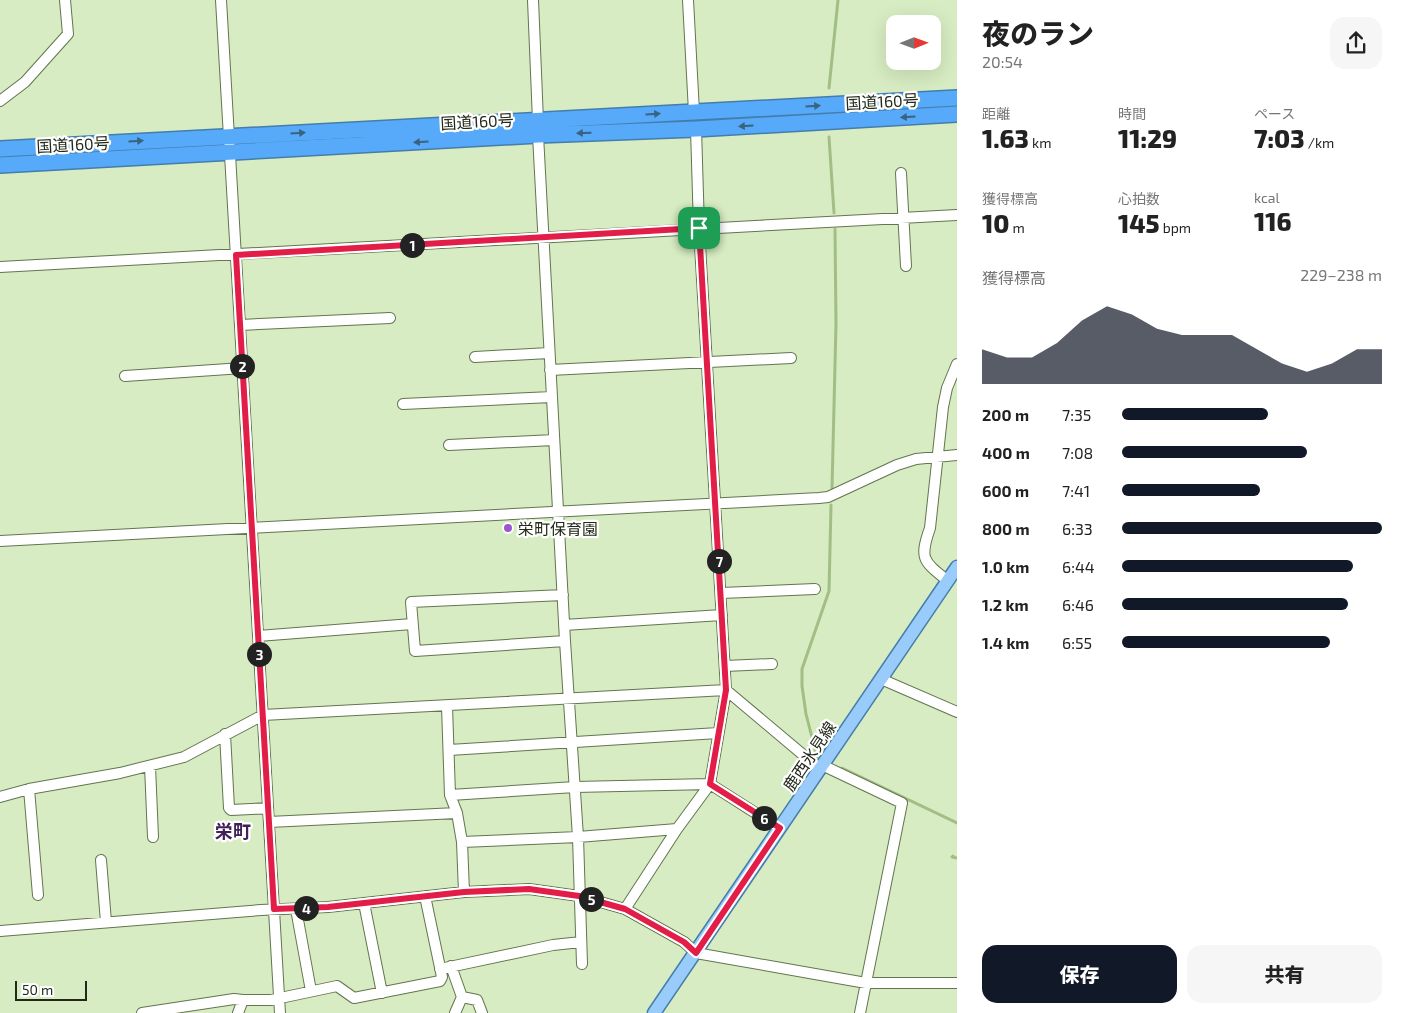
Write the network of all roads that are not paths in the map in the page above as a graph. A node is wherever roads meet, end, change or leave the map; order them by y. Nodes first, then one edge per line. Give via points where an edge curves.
1 (66, 0) edge
2 (221, 0) edge
3 (533, 0) edge
4 (688, 0) edge
5 (957, 98) edge
6 (0, 101) edge
7 (694, 112) junction
8 (957, 114) edge
9 (538, 128) junction
10 (696, 129) junction
11 (229, 136) junction
12 (0, 149) edge
13 (230, 153) junction
14 (0, 165) edge
15 (902, 173) dead end
16 (957, 215) edge
17 (904, 218) junction
18 (699, 228) junction
19 (542, 238) junction
20 (236, 255) junction
21 (906, 266) dead end
22 (0, 267) edge
23 (390, 318) dead end
24 (240, 325) junction
25 (549, 353) junction
26 (475, 357) dead end
27 (791, 358) dead end
28 (708, 362) junction
29 (957, 364) edge
30 (242, 368) junction
31 (550, 370) junction
32 (125, 376) dead end
33 (552, 397) junction
34 (403, 404) dead end
35 (554, 440) junction
36 (449, 445) dead end
37 (957, 455) edge
38 (937, 458) junction
39 (716, 503) junction
40 (559, 511) junction
41 (252, 528) junction
42 (0, 541) edge
43 (957, 567) edge
44 (948, 580) junction
45 (815, 589) dead end
46 (563, 594) junction
47 (721, 594) junction
48 (722, 615) junction
49 (412, 624) junction
50 (564, 625) junction
51 (258, 636) junction
52 (565, 641) junction
53 (772, 664) dead end
54 (725, 666) junction
55 (881, 679) junction
56 (726, 690) junction
57 (569, 699) junction
58 (447, 706) junction
59 (957, 712) edge
60 (263, 715) junction
61 (718, 733) junction
62 (225, 734) junction
63 (571, 742) junction
64 (449, 750) junction
65 (150, 766) junction
66 (821, 767) junction
67 (710, 784) junction
68 (575, 787) junction
69 (29, 790) junction
70 (450, 796) junction
71 (0, 797) edge
72 (268, 808) junction
73 (457, 813) junction
74 (269, 822) junction
75 (780, 828) junction
76 (677, 829) junction
77 (153, 837) dead end
78 (578, 837) junction
79 (462, 842) junction
80 (101, 860) dead end
81 (464, 892) junction
82 (38, 895) dead end
83 (425, 896) junction
84 (579, 896) junction
85 (364, 903) junction
86 (274, 909) junction
87 (296, 909) junction
88 (625, 909) junction
89 (106, 922) junction
90 (0, 931) edge
91 (581, 942) junction
92 (696, 953) junction
93 (582, 964) dead end
94 (451, 966) junction
95 (440, 969) junction
96 (866, 983) junction
97 (957, 983) edge
98 (311, 991) junction
99 (382, 993) junction
100 (462, 997) junction
101 (280, 999) junction
102 (243, 1000) junction
103 (142, 1013) edge
104 (238, 1013) edge
105 (280, 1013) edge
106 (455, 1013) edge
107 (482, 1013) edge
108 (654, 1013) edge
109 (860, 1013) edge

1 - 6 street via 68,34 24,82
2 - 11 street
3 - 9 street
4 - 7 street
7 -> 5 highway, 国道160号
9 -> 7 highway, 国道160号
8 -> 10 highway, 国道160号
10 -> 9 highway, 国道160号
11 -> 9 highway, 国道160号
9 -> 13 highway, 国道160号
9 - 19 street
10 - 18 street
12 -> 11 highway, 国道160号
11 - 13 street
13 - 14 highway, 国道160号
13 - 20 street
15 - 17 street
16 - 17 street
17 - 18 street
17 - 21 street
18 - 19 street
18 - 28 street
19 - 20 street
19 - 25 street
20 - 22 street
20 - 24 street
23 - 24 street
24 - 30 street
25 - 26 street
25 - 31 street
27 - 28 street
28 - 31 street
28 - 39 street
29 - 38 street via 947,388
30 - 32 street
30 - 41 street
31 - 33 street
33 - 34 street
33 - 35 street
35 - 36 street
35 - 40 street
37 - 38 street
38 - 39 street via 916,459 897,465 828,497
38 - 44 street via 924,556 928,564
39 - 40 street
39 - 47 street
40 - 41 street
40 - 46 street
41 - 42 street
41 - 51 street
43 - 44 main road, 鹿西氷見線
44 - 55 main road, 鹿西氷見線
45 - 47 street
46 - 49 street via 411,602
46 - 50 street
47 - 48 street
48 - 50 street
48 - 54 street
49 - 51 street
49 - 52 street via 415,651
50 - 52 street
51 - 60 street
52 - 57 street
53 - 54 street
54 - 56 street
55 - 59 street
55 - 66 main road, 鹿西氷見線
56 - 57 street
56 - 61 street
56 - 66 street
57 - 58 street
57 - 63 street
58 - 60 street
58 - 64 street
60 - 62 street
60 - 72 street
61 - 63 street
61 - 67 street
62 - 65 street via 184,757
62 - 72 street via 229,808
63 - 64 street
63 - 68 street
64 - 70 street
65 - 69 street
65 - 77 street
66 - 75 main road, 鹿西氷見線
66 - 96 street via 902,803
67 - 68 street
67 - 75 street
67 - 76 street
68 - 70 street
68 - 78 street
69 - 71 street
69 - 82 street
70 - 73 street
72 - 74 street
73 - 74 street
73 - 79 street
74 - 86 street
75 - 92 main road, 鹿西氷見線
76 - 78 street
76 - 88 street
78 - 79 street
78 - 84 street
79 - 81 street
80 - 89 street
81 - 83 street
81 - 84 street via 529,889
83 - 85 street
83 - 95 street
84 - 88 street
84 - 91 street
85 - 87 street
85 - 99 street
86 - 87 street
86 - 89 street
86 - 101 street
87 - 98 street
88 - 92 street via 684,942
89 - 90 street
91 - 93 street
91 - 94 street
92 - 96 street
92 - 108 main road, 鹿西氷見線
94 - 95 street
94 - 100 street
95 - 99 street via 440,981
96 - 97 street
96 - 109 street
98 - 99 street via 338,986 354,998
98 - 101 street
100 - 106 street
100 - 107 street via 477,1000
101 - 102 street
101 - 105 street
102 - 103 street
102 - 104 street

